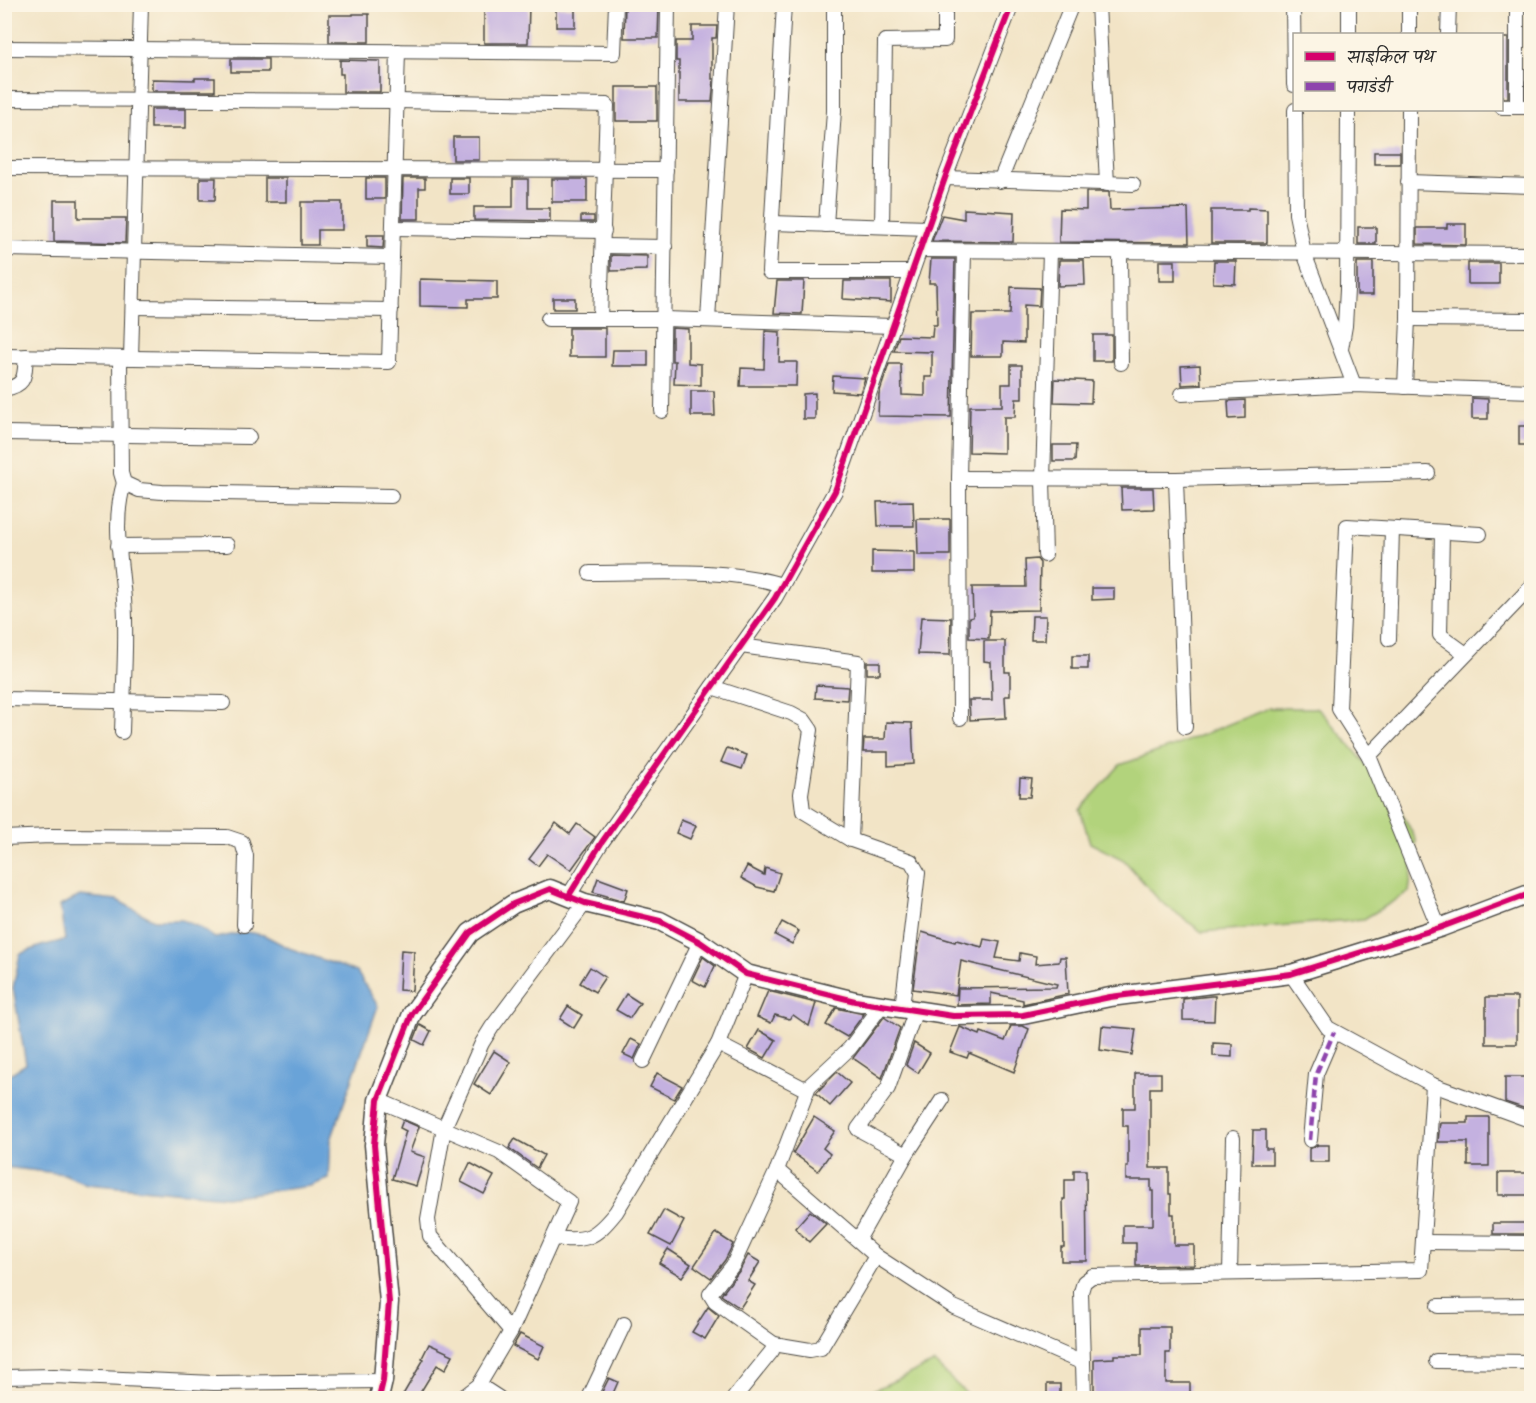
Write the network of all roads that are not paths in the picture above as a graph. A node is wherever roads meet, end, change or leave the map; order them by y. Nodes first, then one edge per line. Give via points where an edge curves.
1 (141, 4) edge
2 (616, 4) edge
3 (668, 4) edge
4 (727, 4) edge
5 (784, 4) edge
6 (834, 4) edge
7 (945, 4) edge
8 (1012, 4) edge
9 (1072, 4) edge
10 (1098, 4) edge
11 (1293, 4) edge
12 (1349, 4) edge
13 (1410, 4) edge
14 (1449, 4) edge
15 (1517, 4) edge
16 (1293, 33) edge
17 (1349, 33) edge
18 (1409, 33) edge
19 (1448, 33) edge
20 (4, 48) edge
21 (140, 48) junction
22 (398, 51) junction
23 (4, 99) edge
24 (138, 101) junction
25 (397, 101) junction
26 (1503, 107) edge
27 (1524, 107) edge
28 (1295, 111) edge
29 (1348, 111) edge
30 (1409, 111) edge
31 (137, 167) junction
32 (4, 168) edge
33 (395, 169) junction
34 (606, 169) junction
35 (666, 170) junction
36 (945, 178) junction
37 (1000, 181) junction
38 (1408, 182) junction
39 (1107, 184) junction
40 (1132, 184) dead end
41 (1532, 186) edge
42 (772, 223) junction
43 (826, 225) junction
44 (882, 226) junction
45 (393, 228) junction
46 (928, 228) junction
47 (603, 238) junction
48 (665, 247) junction
49 (4, 249) edge
50 (921, 250) junction
51 (964, 250) junction
52 (1050, 251) junction
53 (1120, 251) junction
54 (134, 252) junction
55 (1304, 253) junction
56 (1347, 253) junction
57 (1408, 254) junction
58 (1532, 254) edge
59 (392, 257) junction
60 (912, 272) junction
61 (133, 307) junction
62 (391, 310) junction
63 (548, 319) dead end
64 (600, 319) junction
65 (664, 319) junction
66 (1408, 319) junction
67 (708, 320) junction
68 (1532, 320) edge
69 (893, 326) junction
70 (1341, 351) junction
71 (4, 356) edge
72 (26, 356) junction
73 (126, 358) junction
74 (1121, 363) dead end
75 (1354, 385) junction
76 (1405, 387) junction
77 (4, 389) edge
78 (1532, 391) edge
79 (1182, 394) dead end
80 (662, 411) dead end
81 (5, 433) edge
82 (120, 435) junction
83 (249, 437) dead end
84 (1428, 473) dead end
85 (959, 478) junction
86 (1043, 479) junction
87 (1176, 479) junction
88 (124, 483) junction
89 (391, 496) dead end
90 (1392, 529) junction
91 (1442, 532) junction
92 (1480, 534) dead end
93 (227, 545) dead end
94 (118, 546) junction
95 (1045, 555) dead end
96 (590, 573) dead end
97 (782, 585) junction
98 (1532, 586) edge
99 (1389, 639) dead end
100 (741, 646) junction
101 (1466, 654) junction
102 (712, 687) junction
103 (4, 699) edge
104 (122, 701) junction
105 (224, 703) dead end
106 (960, 718) dead end
107 (1185, 727) dead end
108 (122, 732) dead end
109 (1369, 756) junction
110 (4, 838) edge
111 (851, 840) junction
112 (1532, 893) edge
113 (577, 900) junction
114 (244, 925) dead end
115 (1439, 928) junction
116 (700, 942) junction
117 (746, 974) junction
118 (1291, 974) junction
119 (882, 1005) junction
120 (909, 1009) junction
121 (1334, 1032) junction
122 (718, 1044) junction
123 (643, 1061) dead end
124 (1433, 1085) junction
125 (807, 1090) junction
126 (378, 1100) junction
127 (942, 1100) dead end
128 (1532, 1121) edge
129 (444, 1128) junction
130 (1233, 1138) dead end
131 (1310, 1140) dead end
132 (906, 1155) junction
133 (777, 1170) junction
134 (553, 1238) junction
135 (858, 1240) junction
136 (1423, 1242) junction
137 (1532, 1244) edge
138 (876, 1256) junction
139 (1230, 1273) junction
140 (1532, 1305) edge
141 (1438, 1306) dead end
142 (624, 1324) dead end
143 (511, 1331) junction
144 (774, 1344) junction
145 (1436, 1361) dead end
146 (1532, 1362) edge
147 (1083, 1364) junction
148 (4, 1377) edge
149 (480, 1385) junction
150 (381, 1390) edge
151 (462, 1398) edge
152 (499, 1398) edge
153 (589, 1398) edge
154 (734, 1398) edge
155 (1084, 1398) edge

1 - 21 street
2 - 22 street via 614,53
3 - 35 street
4 - 67 street
5 - 42 street
6 - 43 street via 834,111
7 - 44 street via 945,40 885,40
8 - 36 street
9 - 37 street
10 - 39 street
11 - 16 street
12 - 17 street
13 - 18 street
14 - 19 street
15 - 27 street
20 - 21 street
21 - 22 street
21 - 24 street
22 - 25 street
23 - 24 street
24 - 25 street
24 - 31 street
25 - 33 street
25 - 34 street via 607,105
26 - 27 street
28 - 55 street via 1296,214
29 - 56 street
30 - 38 street
31 - 32 street
31 - 33 street
31 - 54 street
33 - 34 street
33 - 45 street
34 - 35 street
34 - 47 street
35 - 48 street
36 - 37 street
36 - 46 street
37 - 39 street
38 - 41 street
38 - 57 street
39 - 40 street
42 - 43 street
42 - 60 street via 769,272
43 - 44 street
44 - 46 street
45 - 47 street
45 - 59 street
46 - 50 street
47 - 48 street
47 - 64 street
48 - 65 street
49 - 54 street
50 - 51 street
50 - 60 street
51 - 52 street
51 - 85 street
52 - 53 street
52 - 86 street
53 - 55 street
53 - 74 street
54 - 59 street
54 - 61 street
55 - 56 street
55 - 70 street
56 - 57 street
56 - 70 street
57 - 58 street
57 - 66 street
59 - 62 street
60 - 69 street
61 - 62 street
61 - 73 street
62 - 73 street via 389,362
63 - 64 street
64 - 65 street
65 - 67 street
65 - 80 street
66 - 68 street
66 - 76 street
67 - 69 street
69 - 97 street via 835,491
70 - 75 street
71 - 72 street
72 - 73 street
72 - 77 street via 24,378 16,387
73 - 82 street
75 - 76 street
75 - 79 street
76 - 78 street
81 - 82 street
82 - 83 street
82 - 88 street
84 - 87 street
85 - 86 street
85 - 106 street
86 - 87 street
86 - 95 street
87 - 107 street
88 - 89 street via 139,490 162,492
88 - 94 street via 118,502
90 - 91 street
90 - 99 street
90 - 109 street via 1347,526 1339,708
91 - 92 street
91 - 101 street via 1440,634
93 - 94 street
94 - 104 street via 125,621
96 - 97 street via 712,575
97 - 100 street
98 - 101 street
100 - 102 street
100 - 111 street via 858,662
101 - 109 street
102 - 111 street via 804,720 812,730 801,794 803,811
102 - 113 street via 602,842
103 - 104 street
104 - 105 street
104 - 108 street
109 - 115 street
110 - 114 street via 227,837 242,842 246,856
111 - 120 street via 911,861 918,873
112 - 115 street
113 - 116 street via 660,921
113 - 126 street via 550,889 513,904 470,933 412,1014
113 - 129 street via 482,1043
115 - 118 street
116 - 117 street
116 - 123 street
117 - 119 street
117 - 122 street
118 - 120 street via 1110,997 1023,1015 953,1016
118 - 121 street
119 - 120 street
119 - 125 street via 850,1048
120 - 132 street via 888,1088 858,1129
121 - 124 street
121 - 131 street via 1316,1074
122 - 125 street
122 - 134 street via 601,1231 576,1241
124 - 128 street
124 - 136 street
125 - 133 street
126 - 129 street
126 - 150 street via 374,1146 389,1302
127 - 132 street
129 - 134 street via 499,1152 569,1202
129 - 143 street via 428,1219 430,1236
130 - 139 street
132 - 135 street
133 - 135 street
133 - 144 street via 733,1265 710,1294
134 - 143 street
135 - 138 street
136 - 137 street
136 - 139 street via 1421,1270
138 - 144 street via 821,1348
138 - 147 street via 954,1307
139 - 147 street via 1092,1276 1084,1282 1081,1292
140 - 141 street
142 - 153 street
143 - 149 street
144 - 154 street
145 - 146 street
147 - 155 street
148 - 150 street
149 - 151 street
149 - 152 street

